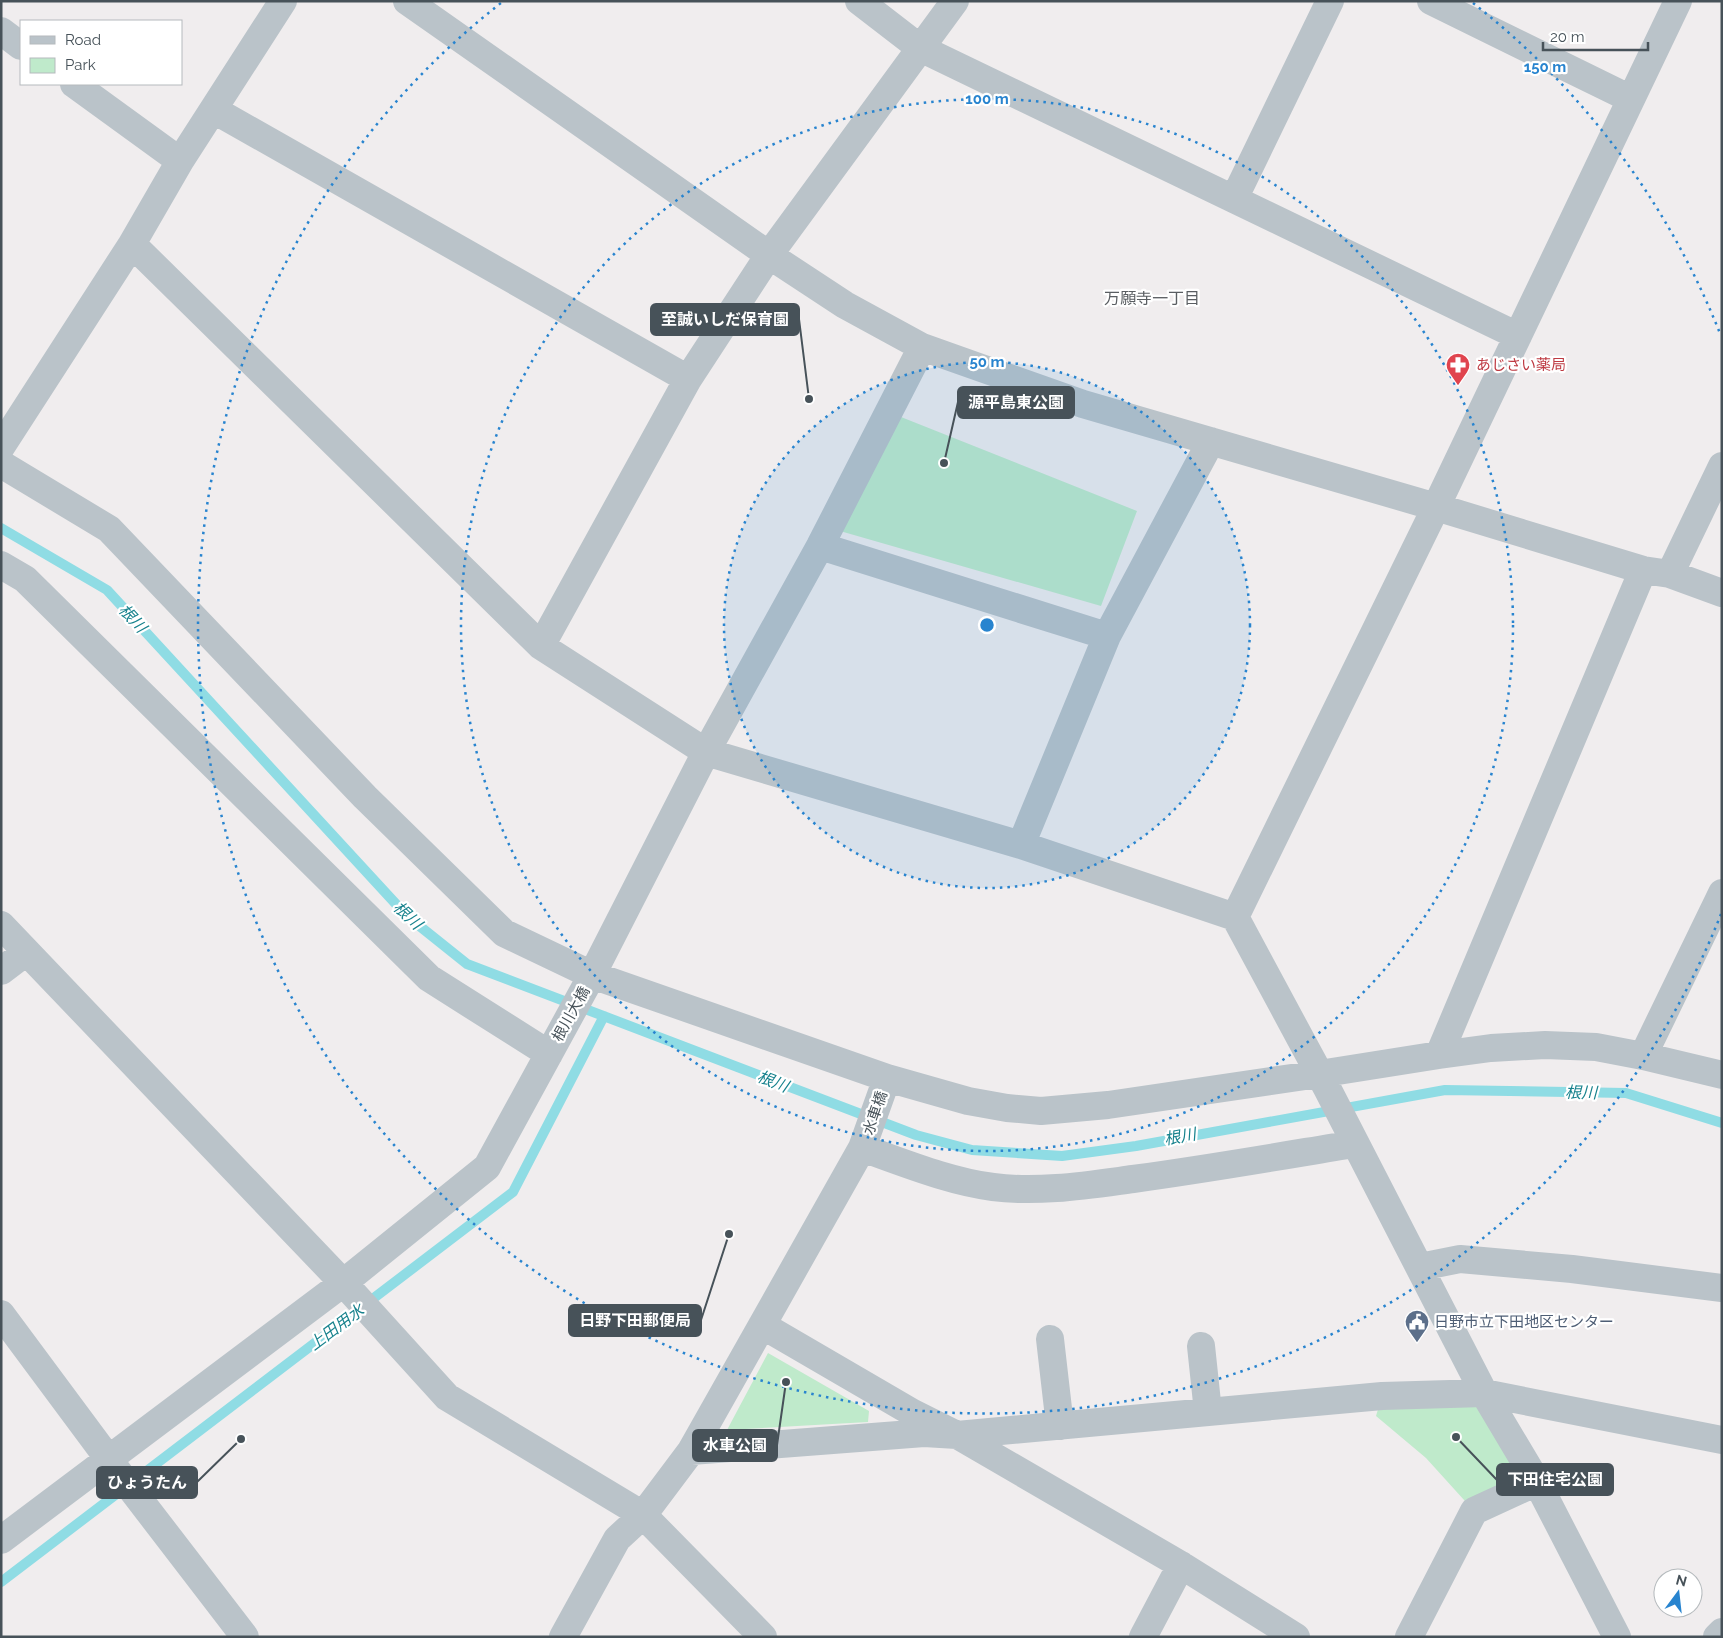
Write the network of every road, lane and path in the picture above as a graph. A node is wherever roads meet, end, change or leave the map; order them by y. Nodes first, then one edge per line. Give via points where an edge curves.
1 (283, 1) edge
2 (407, 1) edge
3 (859, 1) edge
4 (955, 1) edge
5 (1330, 1) edge
6 (1430, 1) edge
7 (1678, 1) edge
8 (1, 31) edge
9 (20, 45) edge
10 (920, 48) junction
11 (75, 85) edge
12 (1631, 99) junction
13 (214, 110) junction
14 (180, 161) junction
15 (1234, 199) junction
16 (132, 244) junction
17 (769, 255) junction
18 (1518, 336) junction
19 (922, 346) junction
20 (688, 379) junction
21 (1212, 441) junction
22 (1, 447) edge
23 (1, 464) edge
24 (1722, 466) edge
25 (1436, 507) junction
26 (820, 546) junction
27 (1, 565) edge
28 (1644, 570) junction
29 (1670, 574) junction
30 (1722, 592) edge
31 (1108, 636) junction
32 (541, 646) junction
33 (706, 752) junction
34 (1021, 845) junction
35 (1722, 894) edge
36 (1235, 917) junction
37 (1, 925) edge
38 (26, 952) junction
39 (1, 971) edge
40 (592, 975) junction
41 (549, 1054) junction
42 (1439, 1055) junction
43 (1644, 1056) junction
44 (1722, 1076) edge
45 (887, 1078) junction
46 (1323, 1081) junction
47 (1351, 1136) junction
48 (862, 1148) junction
49 (1420, 1268) junction
50 (346, 1286) junction
51 (1722, 1288) edge
52 (1, 1314) edge
53 (762, 1325) junction
54 (1050, 1339) dead end
55 (1201, 1346) dead end
56 (1484, 1393) junction
57 (1208, 1412) junction
58 (1060, 1426) junction
59 (957, 1435) junction
60 (1722, 1440) edge
61 (691, 1451) junction
62 (113, 1464) junction
63 (1536, 1482) junction
64 (643, 1515) junction
65 (1, 1540) edge
66 (1181, 1565) junction
67 (1722, 1632) edge
68 (246, 1637) edge
69 (563, 1637) edge
70 (763, 1637) edge
71 (1143, 1637) edge
72 (1296, 1637) edge
73 (1409, 1637) edge
74 (1617, 1637) edge
75 (1717, 1637) edge

1 - 13 street
2 - 17 street
3 - 10 street
4 - 10 street
5 - 15 street
6 - 12 street
7 - 12 street
8 - 9 street
10 - 15 street
10 - 17 street
11 - 14 street
12 - 18 street
13 - 14 street
13 - 20 street
14 - 16 street
15 - 18 street
16 - 22 street
16 - 32 street
17 - 19 street via 845,305
17 - 20 street
18 - 25 street
19 - 21 street via 1084,404
19 - 26 street, 根川大橋
20 - 32 street
21 - 25 street
21 - 31 street
23 - 40 street via 110,529 365,797 504,933
24 - 29 street
25 - 28 street
25 - 36 street
26 - 31 street
26 - 33 street, 根川大橋
27 - 41 street via 24,579 429,978
28 - 29 street
28 - 42 street
29 - 30 street
31 - 34 street
32 - 33 street
33 - 34 street
33 - 40 street, 根川大橋
34 - 36 street
35 - 43 street
36 - 46 street
37 - 38 street
38 - 39 street
38 - 50 street
40 - 41 street, 根川大橋
40 - 45 street
41 - 50 street, 根川大橋 via 487,1167
42 - 43 street via 1545,1045 1596,1047
42 - 46 street
43 - 44 street
45 - 46 street via 968,1101 1041,1111
45 - 48 street, 水車橋
46 - 47 street
47 - 48 street via 1157,1176 1033,1188 965,1182
47 - 49 street
48 - 53 street, 水車橋
49 - 51 street via 1460,1259
49 - 56 street
50 - 62 street, 根川大橋
50 - 64 street via 447,1397
52 - 62 street
53 - 59 street
53 - 61 street, 水車橋
54 - 58 street
55 - 57 street
56 - 57 street via 1382,1396
56 - 60 street
56 - 63 street
57 - 58 street
58 - 59 street
59 - 61 street via 924,1434
59 - 66 street
61 - 64 street, 水車橋
62 - 65 street, 根川大橋
62 - 68 street
63 - 73 street via 1474,1511
63 - 74 street
64 - 69 street, 水車橋 via 617,1539
64 - 70 street
66 - 71 street
66 - 72 street
67 - 75 street

